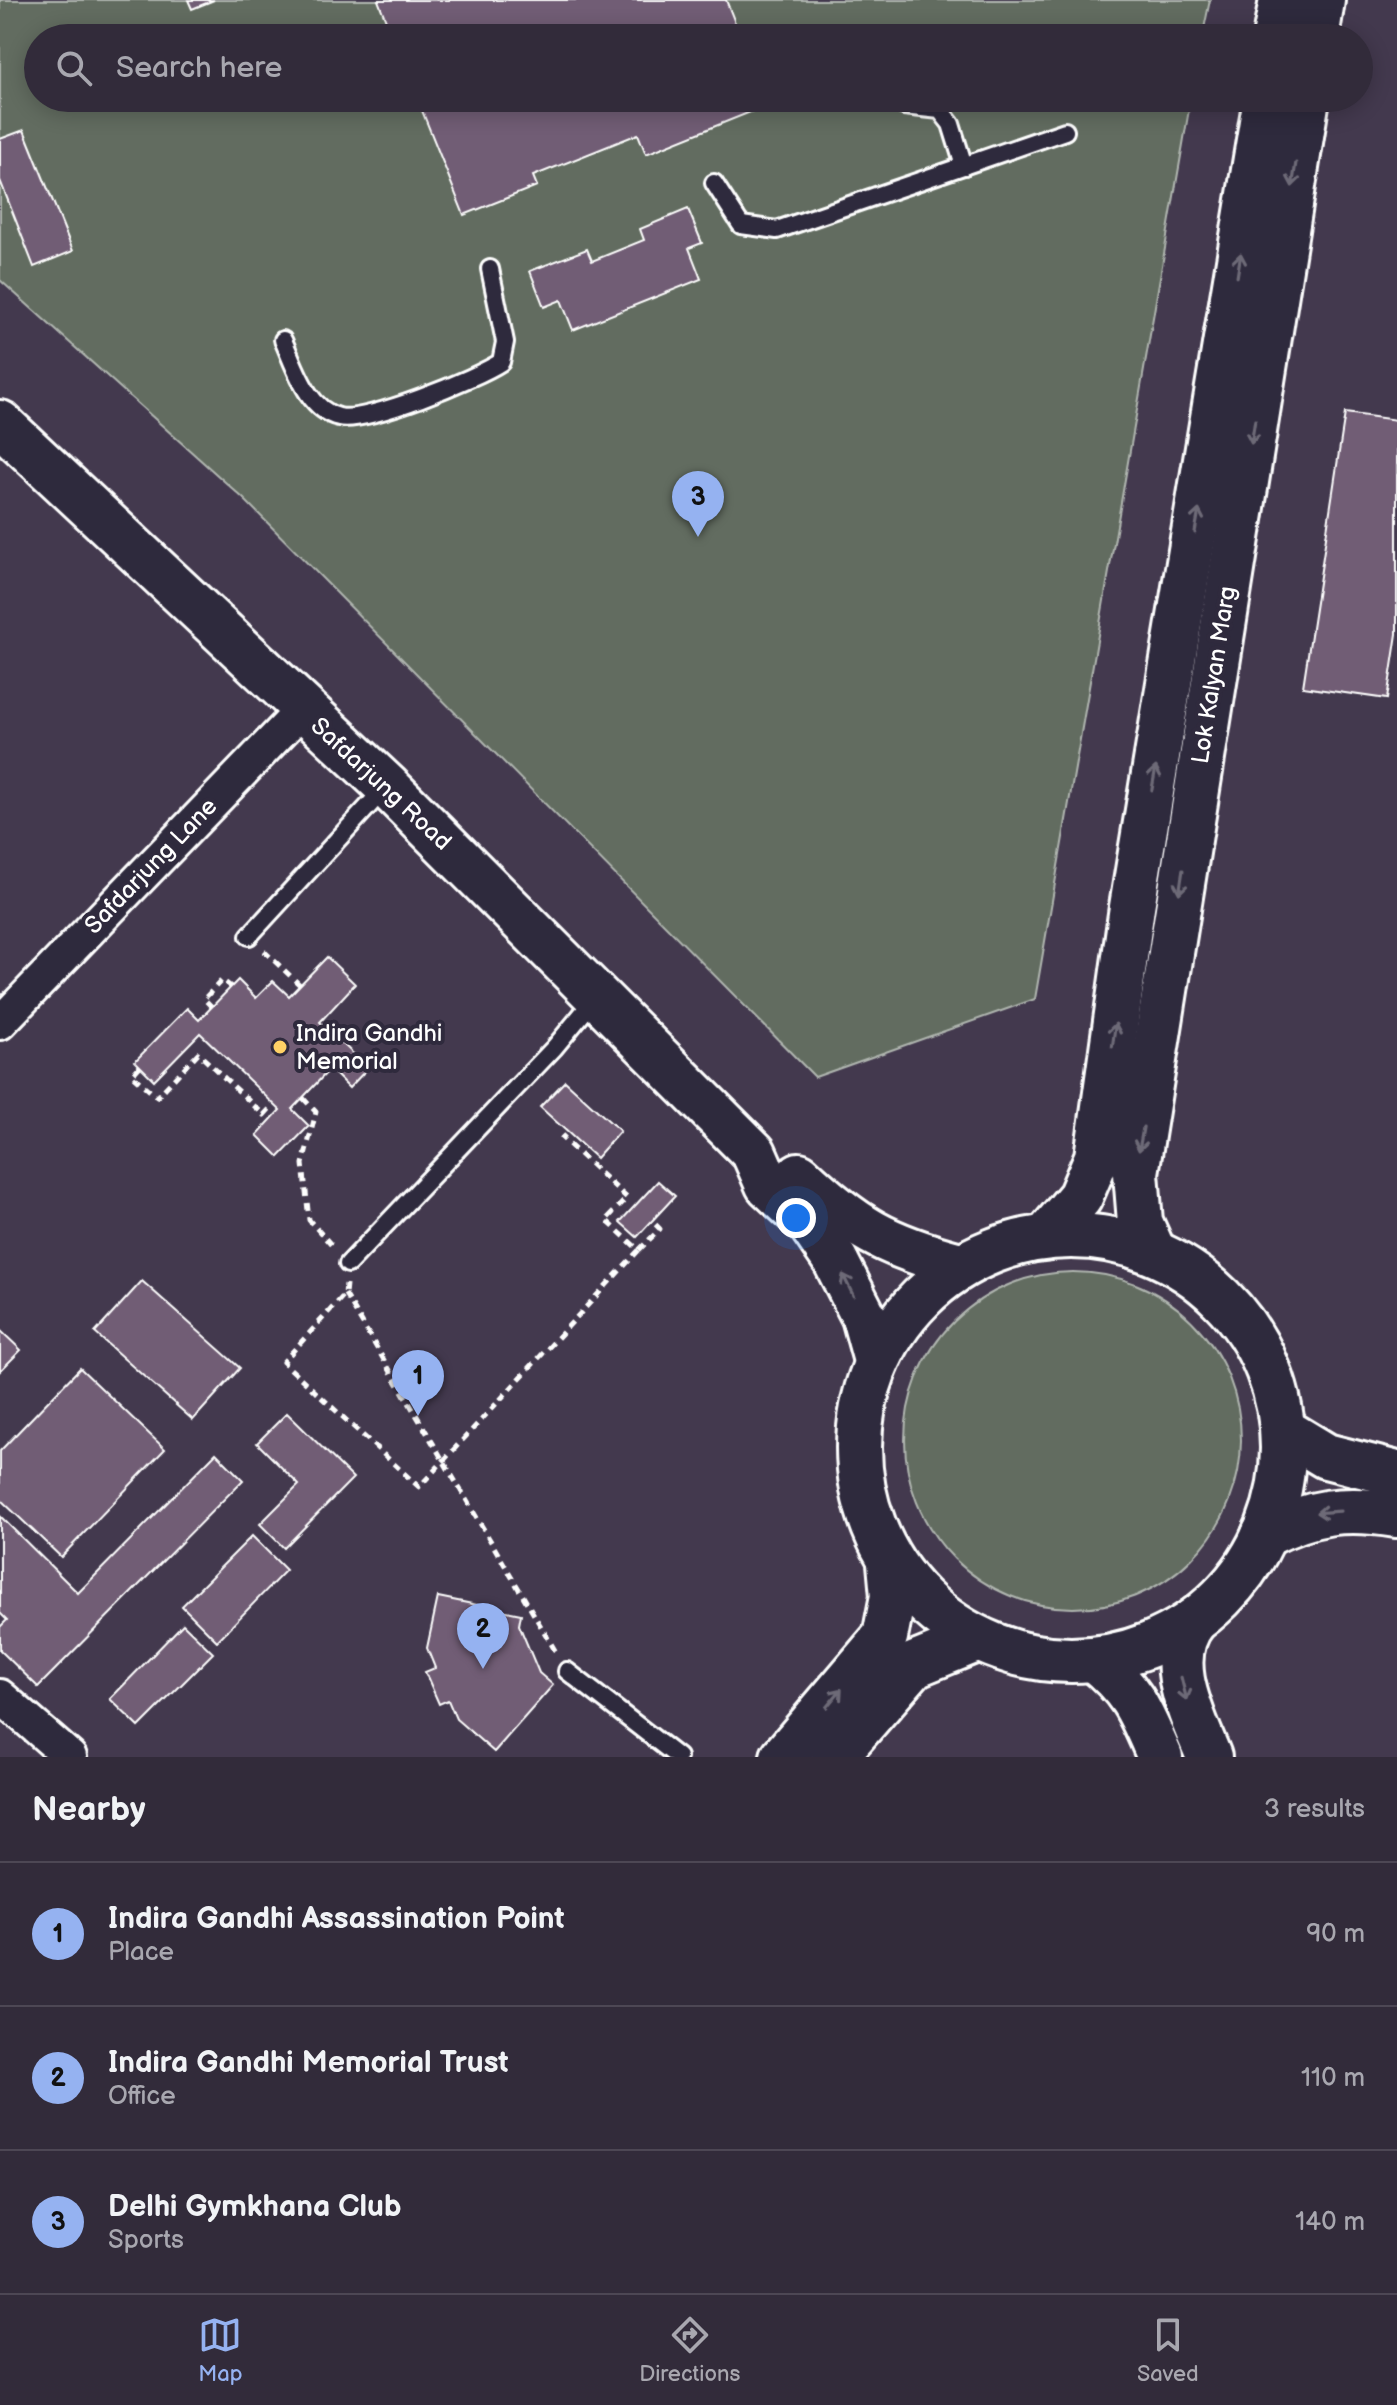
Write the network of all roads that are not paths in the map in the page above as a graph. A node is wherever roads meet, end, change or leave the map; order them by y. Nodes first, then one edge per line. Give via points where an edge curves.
1 (1282, 0) edge
2 (1322, 0) edge
3 (1278, 24) edge
4 (1318, 24) edge
5 (942, 112) edge
6 (1265, 112) edge
7 (1304, 112) edge
8 (1065, 131) dead end
9 (964, 166) junction
10 (714, 183) dead end
11 (490, 269) dead end
12 (283, 340) dead end
13 (1241, 378) junction
14 (0, 423) edge
15 (302, 710) junction
16 (387, 786) junction
17 (1146, 826) junction
18 (1188, 835) junction
19 (249, 936) road end
20 (598, 995) junction
21 (0, 1023) edge
22 (754, 1153) junction
23 (1047, 1236) junction
24 (1153, 1251) junction
25 (348, 1264) road end
26 (960, 1265) junction
27 (875, 1357) junction
28 (1283, 1430) junction
29 (1397, 1474) edge
30 (1397, 1515) edge
31 (1264, 1535) junction
32 (890, 1563) junction
33 (1195, 1620) junction
34 (978, 1639) junction
35 (1094, 1659) junction
36 (567, 1671) road end
37 (0, 1696) edge
38 (70, 1757) edge
39 (678, 1757) edge
40 (783, 1757) edge
41 (834, 1757) edge
42 (1160, 1757) edge
43 (1209, 1757) edge

1 - 3 main road
2 - 4 main road
5 - 9 lane via 951,124
13 -> 6 main road, Lok Kalyan Marg
7 -> 13 main road, Lok Kalyan Marg
8 - 9 lane
9 - 10 lane via 777,230 741,225
11 - 12 lane via 505,342 501,362 485,373 384,410 337,417 309,396
17 -> 13 main road, Lok Kalyan Marg
13 -> 18 main road, Lok Kalyan Marg
14 - 15 main road, Safdarjung Road
15 - 16 main road, Safdarjung Road
15 - 21 street, Safdarjung Lane
16 - 19 lane
16 - 20 main road, Safdarjung Road
17 - 18 main road
23 -> 17 main road, Lok Kalyan Marg via 1080,1197 1097,1157
18 -> 24 main road, Lok Kalyan Marg via 1136,1173 1140,1222
20 - 22 main road, Safdarjung Road
20 - 25 lane
22 - 26 main road, Safdarjung Road via 787,1164 862,1230 905,1250
27 -> 22 main road, Safdarjung Road via 864,1317 835,1260 811,1225 768,1185
23 - 24 main road via 1101,1236
23 - 26 main road via 992,1249
24 - 28 main road via 1203,1280 1244,1322 1271,1374
26 - 27 main road via 893,1330
27 - 32 main road via 857,1453 866,1510
28 - 29 main road via 1326,1456
28 - 31 main road via 1282,1475
30 -> 31 main road via 1318,1511
31 - 33 main road via 1226,1593
32 - 34 main road via 930,1609
40 -> 32 main road via 885,1637 893,1596
33 - 35 main road via 1147,1646
33 -> 43 main road via 1187,1630 1180,1669
34 - 35 main road via 1039,1659
34 - 41 main road via 914,1665
35 - 42 main road via 1136,1700
36 - 39 lane
37 - 38 street

